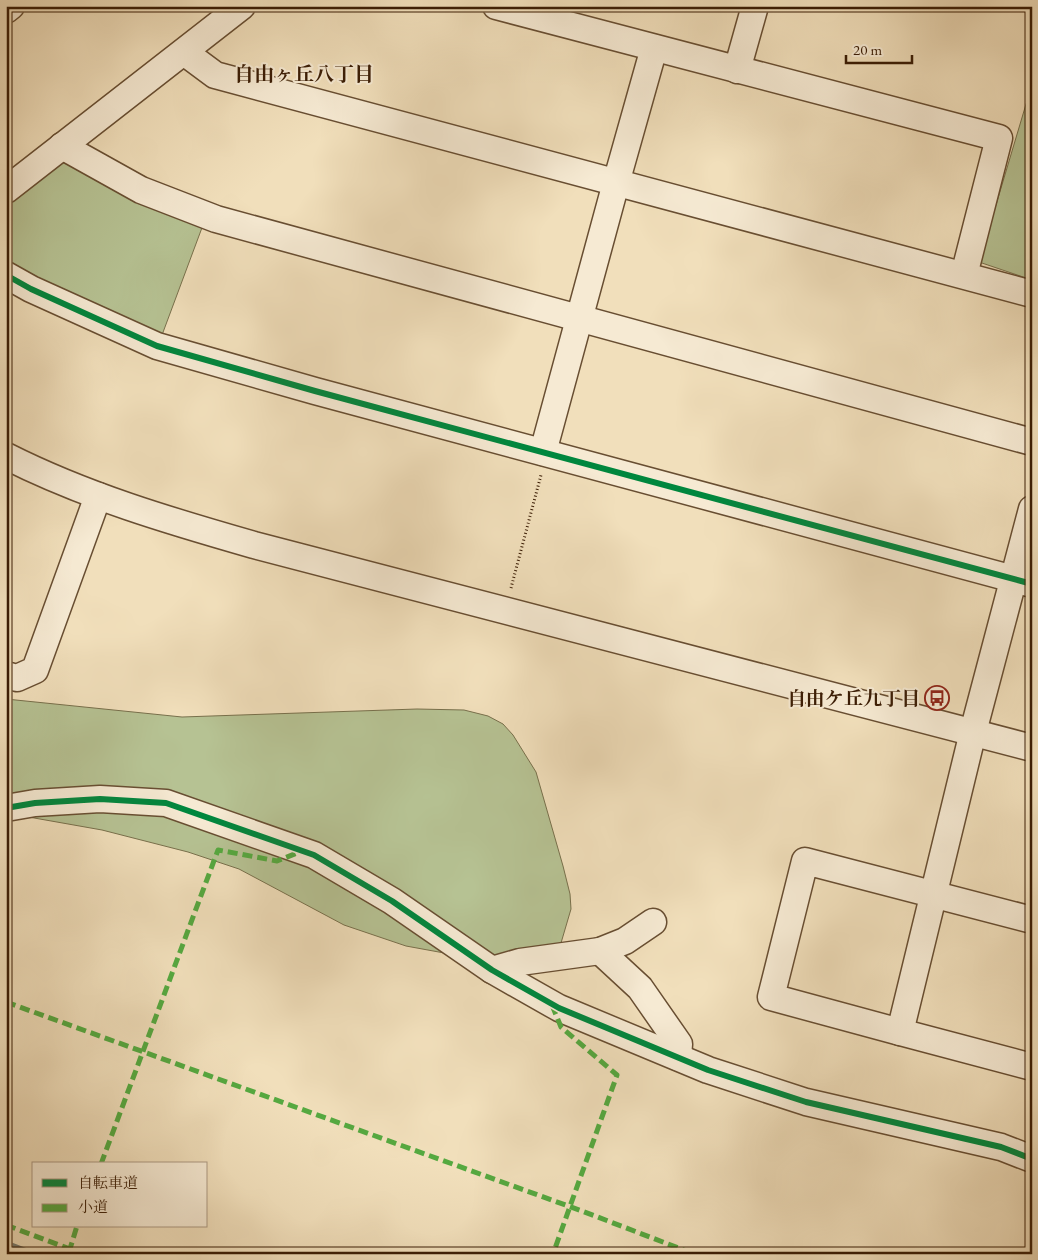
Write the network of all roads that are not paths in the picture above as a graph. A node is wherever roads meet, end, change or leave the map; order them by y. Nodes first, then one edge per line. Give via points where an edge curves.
1 (11, 6) edge
2 (242, 6) edge
3 (496, 6) edge
4 (754, 6) edge
5 (6, 10) edge
6 (654, 48) junction
7 (184, 52) junction
8 (736, 70) junction
9 (62, 146) junction
10 (616, 183) junction
11 (6, 190) edge
12 (964, 275) junction
13 (6, 276) edge
14 (1032, 294) edge
15 (580, 318) junction
16 (1032, 442) edge
17 (545, 452) junction
18 (6, 456) edge
19 (98, 496) junction
20 (1032, 509) edge
21 (1023, 582) edge
22 (6, 675) edge
23 (973, 732) junction
24 (1032, 748) edge
25 (6, 808) edge
26 (934, 895) junction
27 (1032, 920) edge
28 (653, 922) dead end
29 (600, 951) junction
30 (492, 970) junction
31 (900, 1032) junction
32 (678, 1058) junction
33 (1032, 1067) edge
34 (1032, 1159) edge

1 - 5 street
2 - 7 street
3 - 6 street
4 - 8 street
6 - 8 street
6 - 10 street
7 - 9 street
7 - 10 street via 215,75
8 - 12 street via 1000,138
9 - 11 street
9 - 15 street via 141,190 216,219
10 - 12 street
10 - 15 street
12 - 14 street
13 - 17 street via 157,346 315,392
15 - 16 street
15 - 17 street
17 - 21 street
18 - 19 street
19 - 22 street via 35,670 17,678
19 - 23 street via 254,545
20 - 21 street
21 - 23 street
23 - 24 street
23 - 26 street
25 - 30 street via 100,798 166,803 314,855 392,901
26 - 27 street
26 - 31 street
26 - 31 street via 805,861 771,997
28 - 29 street via 625,941
29 - 30 street via 520,962
29 - 32 street via 640,988 679,1044
30 - 32 street via 559,1008
31 - 33 street
32 - 34 street via 806,1102 1001,1147

